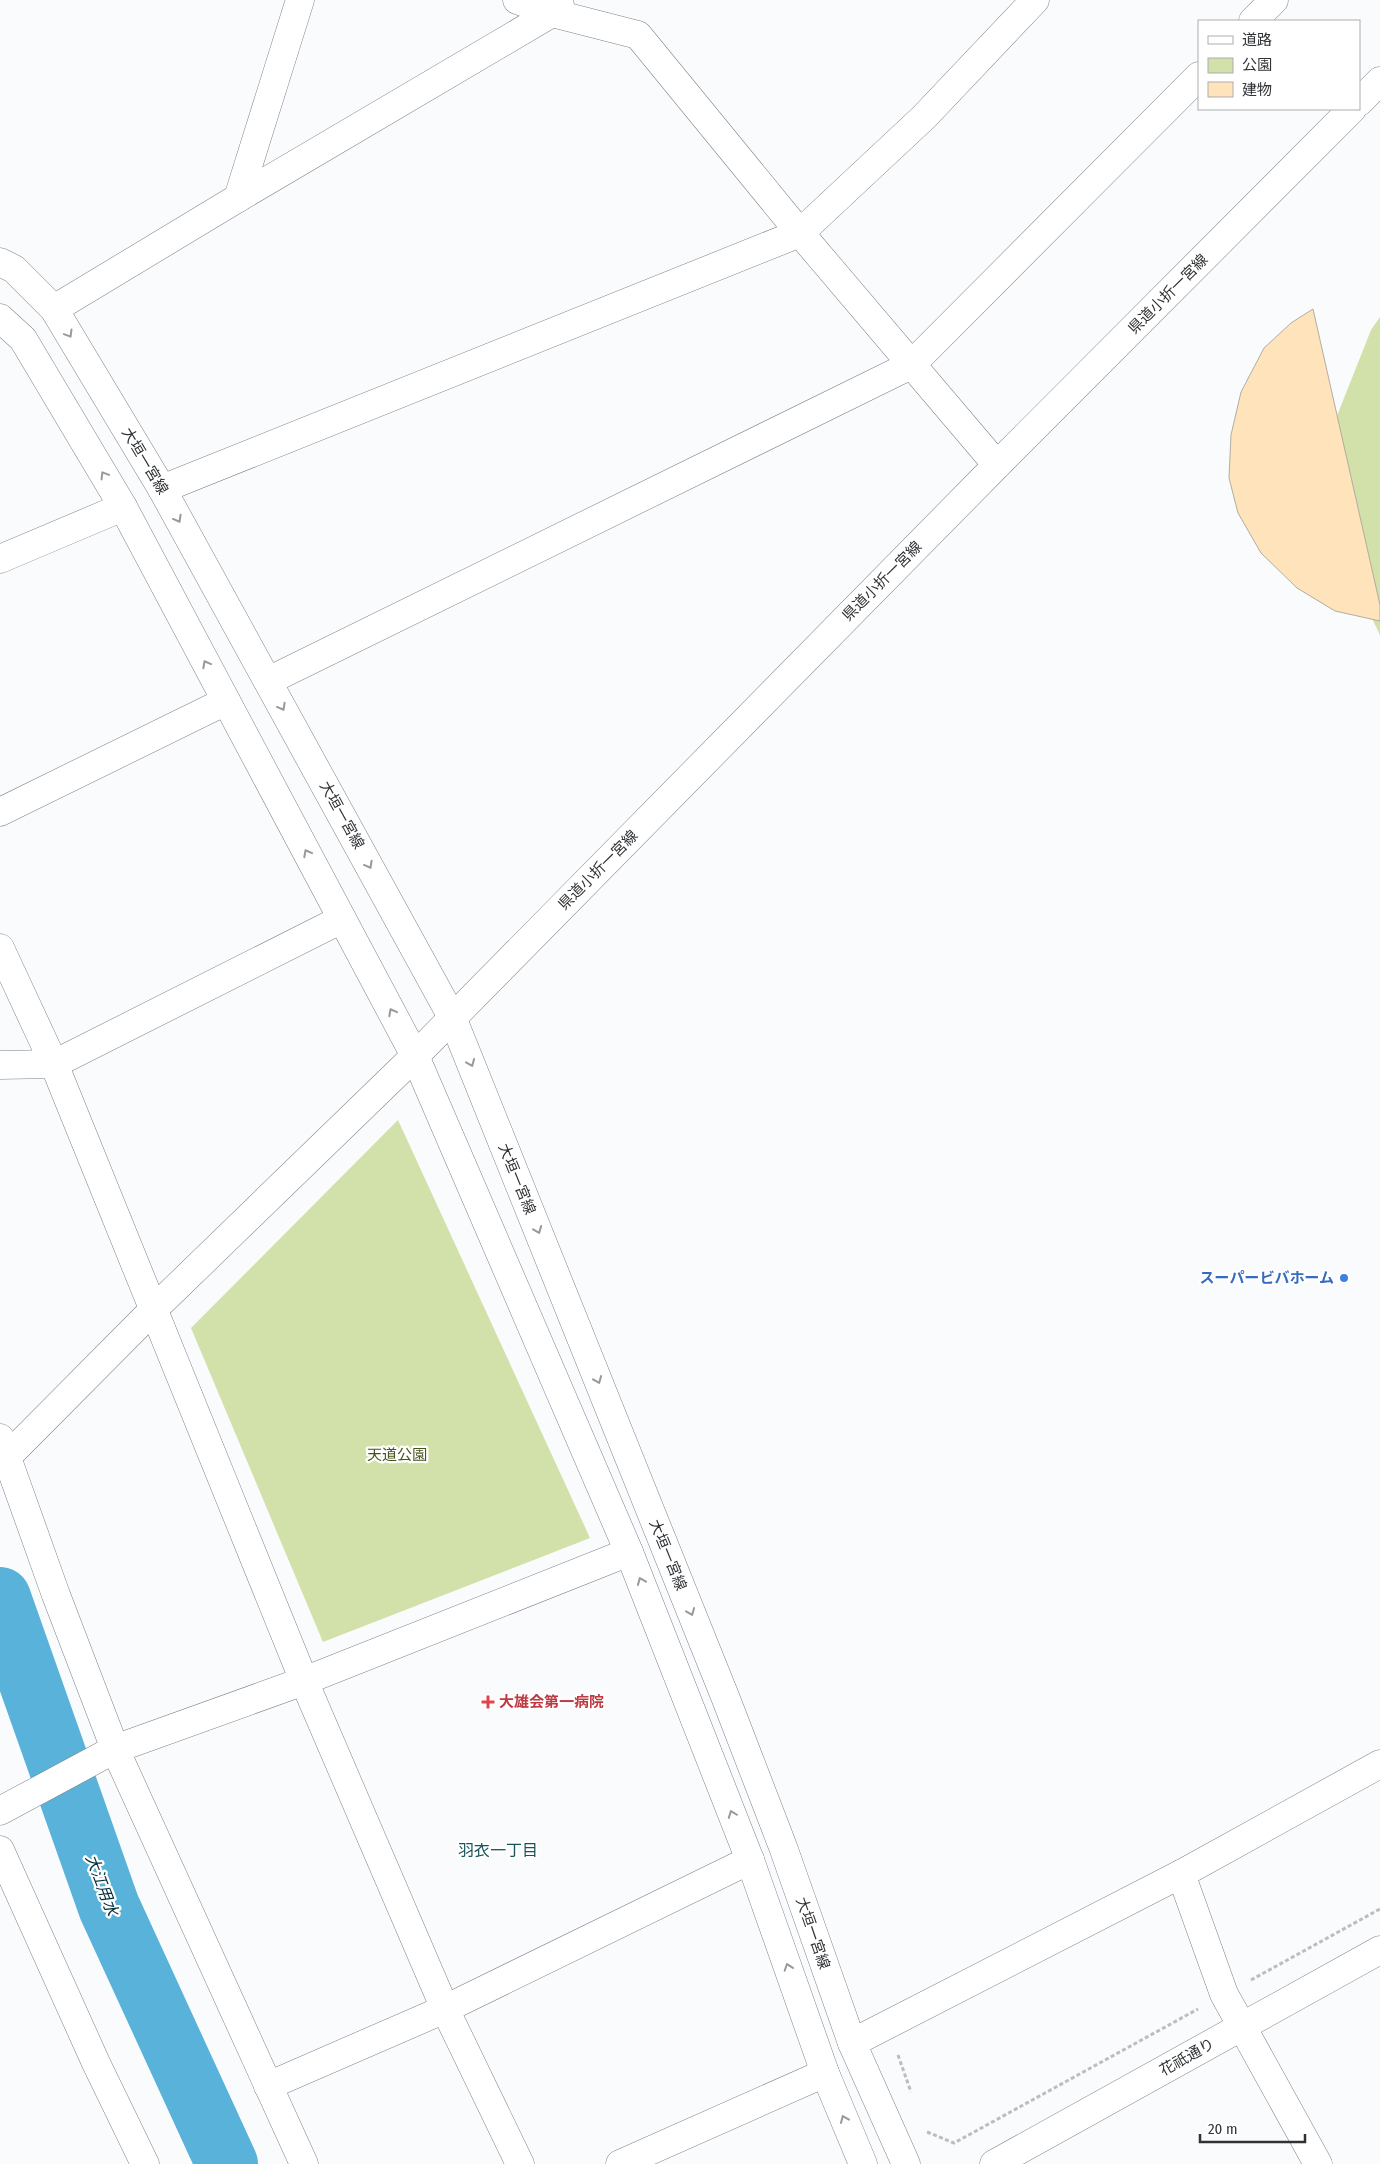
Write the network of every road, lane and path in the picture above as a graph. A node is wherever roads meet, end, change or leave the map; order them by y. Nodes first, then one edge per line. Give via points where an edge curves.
1 (300, 0) edge
2 (517, 0) edge
3 (1035, 0) edge
4 (1274, 0) edge
5 (558, 6) edge
6 (1254, 20) edge
7 (1198, 77) edge
8 (1380, 81) edge
9 (1360, 101) edge
10 (1351, 110) edge
11 (238, 198) junction
12 (800, 233) junction
13 (0, 262) edge
14 (54, 310) junction
15 (0, 318) edge
16 (911, 365) junction
17 (997, 465) junction
18 (162, 489) junction
19 (123, 507) junction
20 (0, 559) edge
21 (268, 681) junction
22 (226, 701) junction
23 (0, 812) edge
24 (342, 919) junction
25 (0, 948) edge
26 (452, 1017) junction
27 (414, 1056) junction
28 (54, 1064) junction
29 (0, 1065) edge
30 (154, 1309) junction
31 (2, 1452) edge
32 (629, 1552) junction
33 (304, 1680) junction
34 (116, 1749) junction
35 (1380, 1764) edge
36 (10, 1806) edge
37 (0, 1850) edge
38 (750, 1860) junction
39 (1181, 1874) junction
40 (1380, 1909) edge
41 (1380, 1950) edge
42 (1224, 1994) junction
43 (445, 2009) junction
44 (887, 2024) junction
45 (1242, 2026) junction
46 (852, 2043) junction
47 (825, 2073) junction
48 (268, 2086) junction
49 (912, 2093) dead end
50 (924, 2125) dead end
51 (145, 2164) edge
52 (304, 2164) edge
53 (520, 2164) edge
54 (620, 2164) edge
55 (863, 2164) edge
56 (906, 2164) edge
57 (994, 2164) edge
58 (1318, 2164) edge

1 - 11 main road
2 - 5 main road
3 - 12 main road via 924,117
4 - 6 main road
5 - 11 main road
5 - 12 main road via 638,35
7 - 16 main road
8 - 9 main road
10 - 17 main road, 県道小折一宮線
11 - 14 main road
12 - 16 main road
12 - 18 main road
13 - 14 main road, 大垣一宮線 via 14,269
14 -> 18 main road, 大垣一宮線
19 -> 15 main road via 23,339
16 - 17 main road
16 - 21 main road
17 - 26 main road, 県道小折一宮線
18 -> 21 main road, 大垣一宮線
19 - 20 main road
22 -> 19 main road
21 -> 26 main road, 大垣一宮線
22 - 23 main road
24 -> 22 main road
27 -> 24 main road
24 - 28 main road
25 - 28 main road
26 - 27 main road, 県道小折一宮線
26 -> 46 main road, 大垣一宮線 via 726,1699 783,1847
27 - 30 main road, 県道小折一宮線
27 - 32 main road
28 - 29 main road
28 - 30 main road
30 - 31 main road, 県道小折一宮線
30 - 33 main road
31 - 34 main road
32 - 33 main road
38 -> 32 main road
33 - 34 main road
33 - 43 main road
34 - 36 main road
34 - 48 main road
35 - 39 main road
37 - 51 main road
38 - 43 main road
47 -> 38 main road
39 - 42 main road
39 - 44 main road
40 - 42 path
41 - 45 main road, 花祇通り
42 - 45 main road
42 - 50 path via 954,2143 927,2132
43 - 48 main road
43 - 53 main road
44 - 46 main road
44 - 49 path
45 - 57 main road, 花祇通り
45 - 58 main road
46 - 56 main road, 大垣一宮線
47 - 54 main road
55 -> 47 main road
48 - 52 main road

